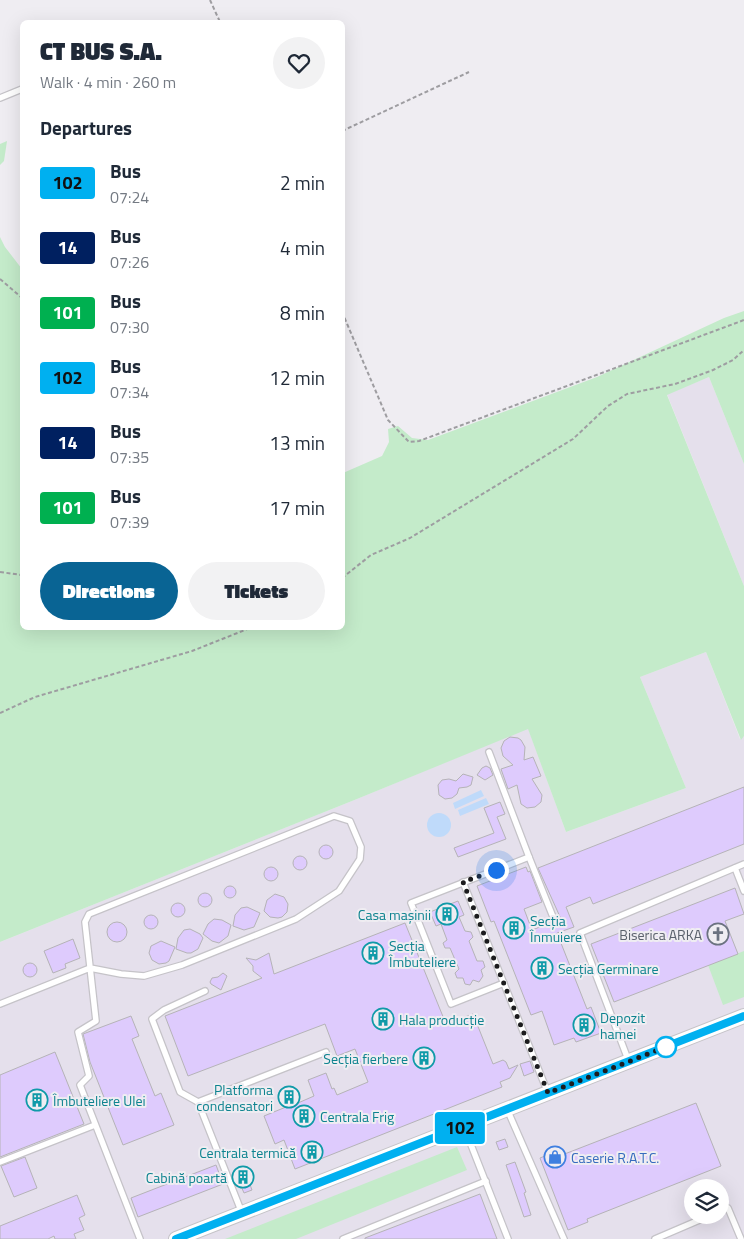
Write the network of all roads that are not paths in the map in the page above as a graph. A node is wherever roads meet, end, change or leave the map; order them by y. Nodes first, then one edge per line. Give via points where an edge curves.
1 (20, 90) edge
2 (0, 98) edge
3 (489, 752) dead end
4 (530, 857) junction
5 (744, 864) edge
6 (735, 868) junction
7 (463, 882) junction
8 (744, 891) edge
9 (553, 916) dead end
10 (90, 968) junction
11 (504, 983) junction
12 (204, 991) dead end
13 (0, 1004) edge
14 (744, 1016) edge
15 (326, 1052) dead end
16 (629, 1062) junction
17 (548, 1093) junction
18 (198, 1102) junction
19 (507, 1109) junction
20 (95, 1125) junction
21 (464, 1126) junction
22 (0, 1162) edge
23 (486, 1182) junction
24 (729, 1210) edge
25 (242, 1213) junction
26 (690, 1224) edge
27 (140, 1239) edge
28 (176, 1239) edge
29 (343, 1239) edge
30 (508, 1239) edge
31 (564, 1239) edge
32 (654, 1239) edge
33 (741, 1239) edge

1 - 2 lane
3 - 4 lane
4 - 7 lane
4 - 9 lane
5 - 6 lane
6 - 8 lane
6 - 16 lane via 580,933
7 - 11 lane
7 - 11 lane via 411,903 452,1004
10 - 10 lane via 85,922 89,914 334,816 350,821 361,847 360,859 339,891 296,919 182,965 144,976
10 - 13 lane
10 - 20 lane via 96,1021 78,1032 89,1076 80,1085
11 - 17 lane
12 - 18 lane via 152,1019 180,1092
14 - 16 street
15 - 18 lane
16 - 17 street
17 - 19 street
18 - 25 lane
19 - 21 street
19 - 31 lane
20 - 22 lane
20 - 27 lane
21 - 23 lane
21 - 25 street
23 - 29 lane
23 - 30 lane
24 - 33 lane
25 - 28 street
26 - 32 lane

